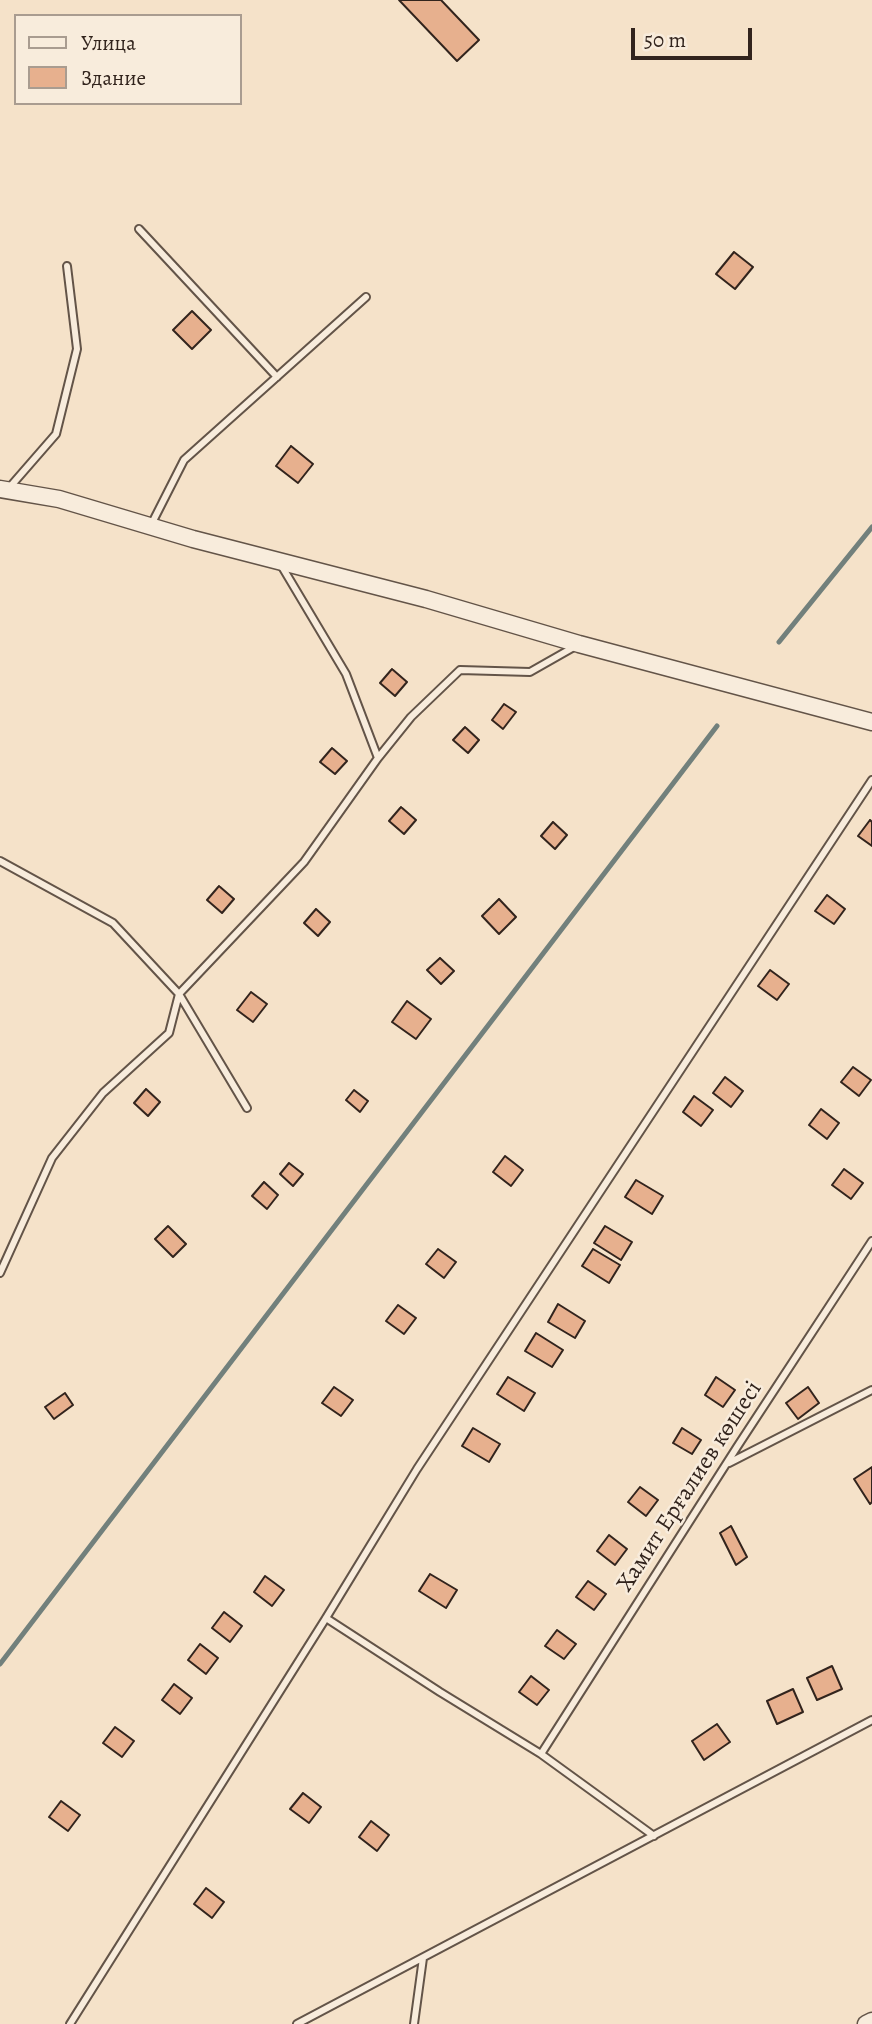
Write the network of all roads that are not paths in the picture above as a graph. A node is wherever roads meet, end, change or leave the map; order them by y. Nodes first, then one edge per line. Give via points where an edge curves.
1 (139, 229) dead end
2 (67, 265) dead end
3 (366, 297) dead end
4 (277, 377) junction
5 (4, 489) edge
6 (150, 526) junction
7 (278, 561) junction
8 (579, 644) junction
9 (872, 722) edge
10 (378, 758) junction
11 (872, 780) edge
12 (0, 862) edge
13 (179, 994) junction
14 (247, 1108) dead end
15 (872, 1241) edge
16 (0, 1273) edge
17 (872, 1390) edge
18 (727, 1464) junction
19 (326, 1618) junction
20 (872, 1720) edge
21 (541, 1754) junction
22 (654, 1836) junction
23 (423, 1958) junction
24 (872, 2021) edge
25 (70, 2024) edge
26 (297, 2024) edge
27 (414, 2024) edge
28 (866, 2024) edge

1 - 4 lane
2 - 5 lane via 77,349 56,434
3 - 4 lane
4 - 6 lane via 184,460
5 - 6 street via 59,499
6 - 7 street
7 - 8 street
7 - 10 lane via 346,674
8 - 9 street
8 - 10 lane via 530,672 460,670 411,717
10 - 13 lane via 304,862
11 - 19 lane via 417,1469
12 - 13 lane via 113,923
13 - 14 lane
13 - 16 lane via 169,1033 103,1093 52,1158
15 - 18 lane, Хамит Ерғалиев көшесі
17 - 18 lane
18 - 21 lane, Хамит Ерғалиев көшесі
19 - 21 lane
19 - 25 lane
20 - 22 lane
21 - 22 lane
22 - 23 lane
23 - 26 lane
23 - 27 lane
24 - 28 street

